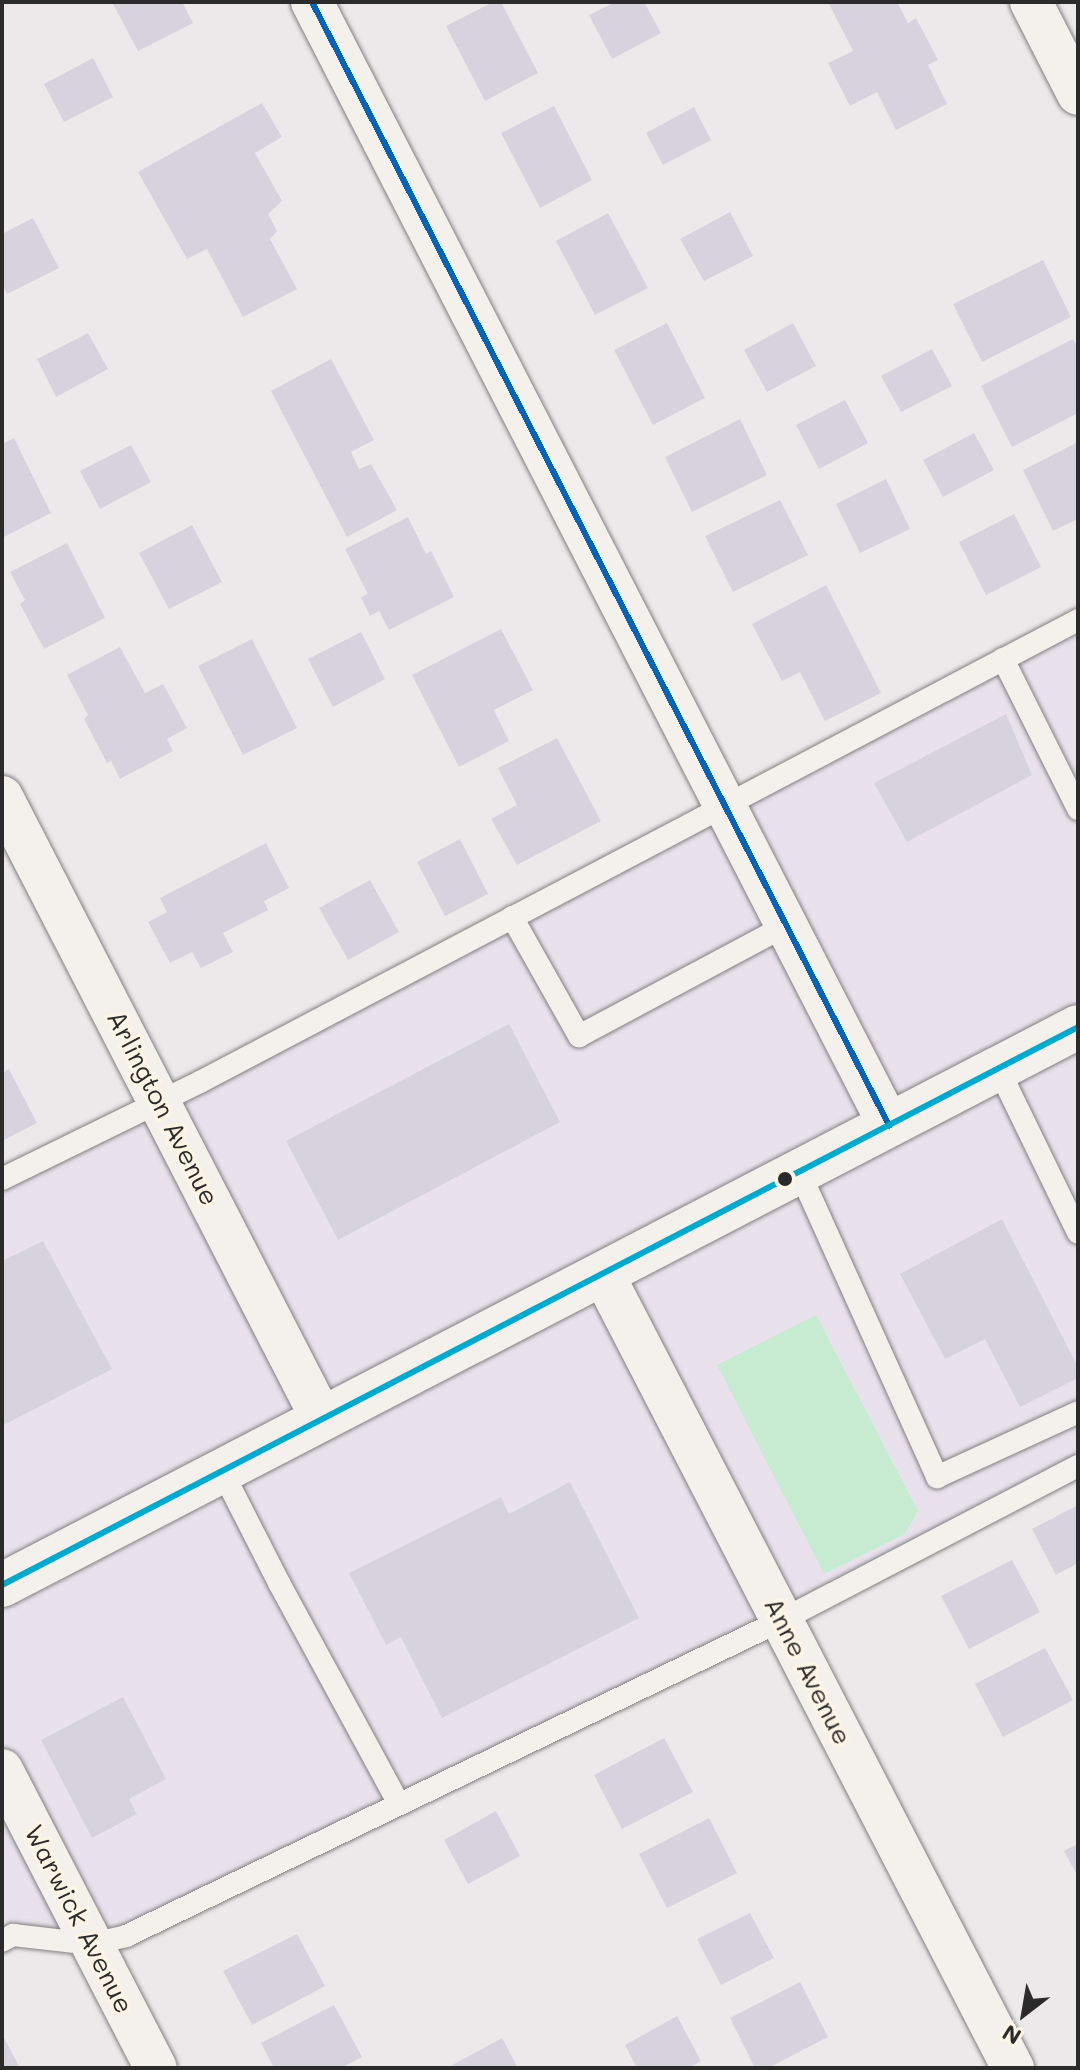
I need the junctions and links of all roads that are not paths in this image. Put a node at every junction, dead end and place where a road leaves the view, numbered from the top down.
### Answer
1 (312, 2) edge
2 (1031, 2) edge
3 (1078, 94) edge
4 (1078, 620) edge
5 (1003, 659) junction
6 (2, 797) edge
7 (726, 805) junction
8 (1078, 809) edge
9 (512, 917) junction
10 (787, 925) junction
11 (1078, 1027) edge
12 (998, 1068) junction
13 (159, 1099) junction
14 (889, 1125) junction
15 (799, 1171) junction
16 (2, 1179) edge
17 (1078, 1233) edge
18 (603, 1274) junction
19 (1078, 1412) edge
20 (322, 1419) junction
21 (1078, 1466) edge
22 (222, 1471) junction
23 (2, 1585) edge
24 (782, 1620) junction
25 (2, 1770) edge
26 (399, 1804) junction
27 (2, 1941) edge
28 (92, 1944) junction
29 (156, 2068) edge
30 (1013, 2068) edge

1 - 7 street
2 - 3 street
4 - 5 lane
5 - 7 lane
5 - 8 lane
6 - 13 street, Arlington Avenue
7 - 9 lane
7 - 10 street
9 - 10 lane
9 - 13 lane
10 - 14 street
11 - 12 main road
12 - 14 main road
12 - 17 lane
13 - 16 lane
13 - 20 street, Arlington Avenue
14 - 15 main road
15 - 18 main road
15 - 19 lane
18 - 20 main road
18 - 24 street, Anne Avenue
20 - 22 main road
21 - 24 lane
22 - 23 main road
22 - 26 lane
24 - 26 lane
24 - 30 street, Anne Avenue
25 - 28 street, Warwick Avenue
26 - 28 lane
27 - 28 lane
28 - 29 street, Warwick Avenue

